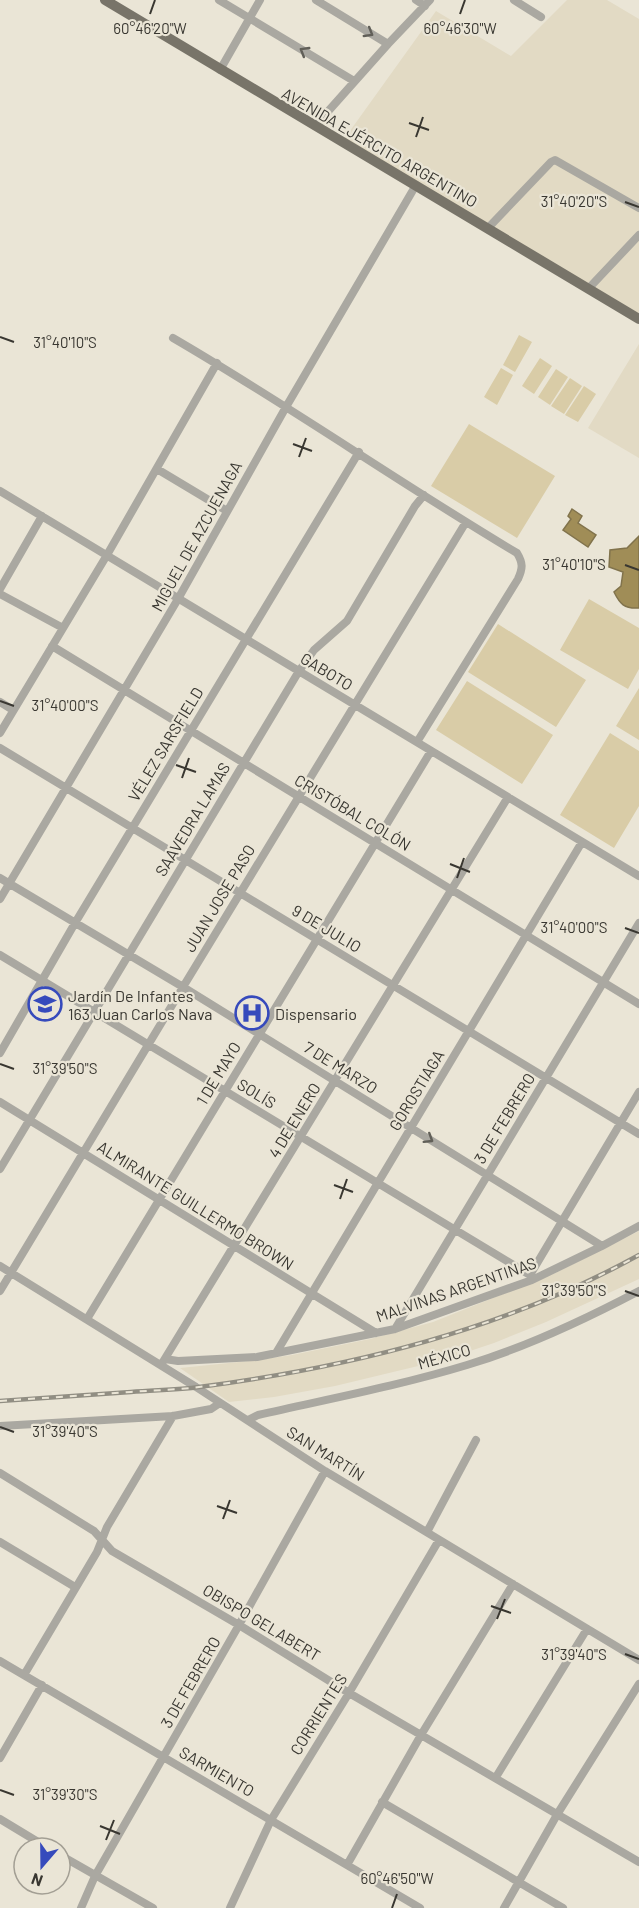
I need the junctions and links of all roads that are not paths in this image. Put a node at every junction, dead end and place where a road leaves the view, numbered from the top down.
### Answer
1 (105, 0) edge
2 (219, 0) edge
3 (260, 0) edge
4 (315, 0) edge
5 (416, 0) edge
6 (514, 0) edge
7 (428, 3) edge
8 (541, 17) dead end
9 (249, 18) junction
10 (388, 44) junction
11 (219, 70) junction
12 (354, 81) junction
13 (315, 126) junction
14 (416, 185) junction
15 (639, 208) edge
16 (488, 228) junction
17 (639, 235) edge
18 (589, 288) junction
19 (639, 319) edge
20 (173, 338) dead end
21 (217, 363) junction
22 (285, 407) junction
23 (358, 452) junction
24 (157, 469) junction
25 (0, 491) edge
26 (424, 495) junction
27 (227, 511) junction
28 (42, 516) junction
29 (466, 522) junction
30 (107, 555) junction
31 (0, 589) edge
32 (0, 594) edge
33 (178, 599) junction
34 (63, 628) junction
35 (245, 639) junction
36 (52, 646) junction
37 (298, 671) junction
38 (124, 690) junction
39 (0, 702) edge
40 (354, 704) junction
41 (13, 710) junction
42 (191, 730) junction
43 (0, 734) edge
44 (417, 742) junction
45 (0, 748) edge
46 (431, 750) junction
47 (243, 762) junction
48 (66, 788) junction
49 (298, 796) junction
50 (508, 797) junction
51 (132, 828) junction
52 (582, 842) junction
53 (375, 843) junction
54 (185, 860) junction
55 (639, 876) edge
56 (0, 878) edge
57 (9, 884) junction
58 (452, 889) junction
59 (240, 893) junction
60 (0, 899) edge
61 (75, 923) junction
62 (639, 923) edge
63 (526, 935) junction
64 (317, 940) junction
65 (0, 955) edge
66 (128, 955) junction
67 (42, 980) junction
68 (603, 982) junction
69 (393, 985) junction
70 (183, 987) junction
71 (639, 1004) edge
72 (94, 1012) junction
73 (468, 1031) junction
74 (259, 1034) junction
75 (148, 1044) junction
76 (0, 1053) edge
77 (546, 1078) junction
78 (335, 1081) junction
79 (225, 1091) junction
80 (639, 1092) edge
81 (0, 1102) edge
82 (29, 1120) junction
83 (621, 1123) junction
84 (411, 1128) junction
85 (639, 1134) edge
86 (301, 1137) junction
87 (83, 1153) junction
88 (0, 1169) edge
89 (487, 1175) junction
90 (377, 1183) junction
91 (159, 1200) junction
92 (563, 1222) junction
93 (639, 1226) edge
94 (453, 1229) junction
95 (234, 1246) junction
96 (602, 1246) junction
97 (0, 1266) edge
98 (10, 1273) junction
99 (531, 1278) junction
100 (0, 1291) edge
101 (639, 1291) edge
102 (311, 1293) junction
103 (87, 1319) junction
104 (394, 1329) junction
105 (376, 1333) junction
106 (276, 1353) junction
107 (163, 1362) junction
108 (220, 1403) junction
109 (173, 1416) junction
110 (248, 1420) junction
111 (0, 1426) edge
112 (476, 1440) dead end
113 (325, 1471) junction
114 (0, 1473) edge
115 (428, 1532) junction
116 (102, 1540) junction
117 (439, 1540) junction
118 (0, 1542) edge
119 (513, 1584) junction
120 (75, 1587) junction
121 (239, 1625) junction
122 (587, 1629) junction
123 (0, 1660) edge
124 (639, 1660) edge
125 (24, 1675) junction
126 (639, 1684) edge
127 (42, 1685) junction
128 (349, 1693) junction
129 (422, 1735) junction
130 (0, 1758) edge
131 (164, 1758) junction
132 (496, 1777) junction
133 (382, 1802) junction
134 (558, 1813) junction
135 (0, 1819) edge
136 (271, 1820) junction
137 (28, 1836) edge
138 (72, 1862) edge
139 (639, 1862) edge
140 (346, 1865) junction
141 (95, 1876) junction
142 (519, 1882) junction
143 (81, 1908) edge
144 (153, 1908) edge
145 (230, 1908) edge
146 (420, 1908) edge
147 (504, 1908) edge
148 (563, 1908) edge

1 - 11 main road, AVENIDA EJÉRCITO ARGENTINO
2 - 9 street
3 - 9 street
4 -> 10 street
5 - 7 street
6 - 8 street
7 - 10 street
9 - 11 street
12 -> 9 street
10 - 12 street
11 - 13 main road, AVENIDA EJÉRCITO ARGENTINO
12 - 13 street
13 - 14 main road, AVENIDA EJÉRCITO ARGENTINO
14 - 16 main road, AVENIDA EJÉRCITO ARGENTINO
14 - 22 street, MIGUEL DE AZCUENAGA
15 - 16 street
16 - 18 main road, AVENIDA EJÉRCITO ARGENTINO
17 - 18 street
18 - 19 main road, AVENIDA EJÉRCITO ARGENTINO
20 - 21 street
21 - 22 street
21 - 24 street
22 - 23 street
22 - 27 street, MIGUEL DE AZCUENAGA
23 - 26 street
23 - 35 street, VÉLEZ SARSFIELD
24 - 27 street
24 - 30 street
25 - 28 street, GABOTO
26 - 29 street
26 - 37 street, SAAVEDRA LAMAS
27 - 33 street, MIGUEL DE AZCUENAGA
28 - 30 street, GABOTO
28 - 31 street
29 - 40 street, JUAN JOSE PASO
29 - 44 street
30 - 33 street, GABOTO
30 - 34 street
32 - 34 street
33 - 35 street, GABOTO
33 - 38 street, MIGUEL DE AZCUENAGA
34 - 36 street
35 - 37 street, GABOTO
35 - 42 street, VÉLEZ SARSFIELD
36 - 38 street, CRISTÓBAL COLÓN
36 - 41 street
37 - 40 street, GABOTO
37 - 47 street, SAAVEDRA LAMAS
38 - 42 street, CRISTÓBAL COLÓN
38 - 48 street, MIGUEL DE AZCUENAGA
39 - 41 street
40 - 44 street, GABOTO
40 - 49 street, JUAN JOSE PASO
41 - 43 street
42 - 47 street, CRISTÓBAL COLÓN
42 - 51 street, VÉLEZ SARSFIELD
44 - 46 street, GABOTO
45 - 48 street, 9 DE JULIO
46 - 50 street, GABOTO
46 - 53 street, 1 DE MAYO
47 - 49 street, CRISTÓBAL COLÓN
47 - 54 street, SAAVEDRA LAMAS
48 - 51 street, 9 DE JULIO
48 - 57 street, MIGUEL DE AZCUENAGA
49 - 53 street, CRISTÓBAL COLÓN
49 - 59 street, JUAN JOSE PASO
50 - 52 street, GABOTO
50 - 58 street, 4 DE ENERO
51 - 54 street, 9 DE JULIO
51 - 61 street, VÉLEZ SARSFIELD
52 - 55 street, GABOTO
52 - 63 street, GOROSTIAGA
53 - 58 street, CRISTÓBAL COLÓN
53 - 64 street, 1 DE MAYO
54 - 59 street, 9 DE JULIO
54 - 66 street, SAAVEDRA LAMAS
56 - 57 street, 7 DE MARZO
57 - 60 street, MIGUEL DE AZCUENAGA
57 - 61 street, 7 DE MARZO
58 - 63 street, CRISTÓBAL COLÓN
58 - 69 street, 4 DE ENERO
59 - 64 street, 9 DE JULIO
59 - 70 street, JUAN JOSE PASO
61 - 66 street, 7 DE MARZO
61 - 67 street, VÉLEZ SARSFIELD
62 - 68 street, 3 DE FEBRERO
63 - 68 street, CRISTÓBAL COLÓN
63 - 73 street, GOROSTIAGA
64 - 69 street, 9 DE JULIO
64 - 74 street, 1 DE MAYO
65 - 67 street, SOLÍS
66 - 70 street, 7 DE MARZO
66 - 72 street, SAAVEDRA LAMAS
67 - 72 street, SOLÍS
67 - 76 street, VÉLEZ SARSFIELD
68 - 71 street, CRISTÓBAL COLÓN
68 - 77 street, 3 DE FEBRERO
69 - 73 street, 9 DE JULIO
69 - 78 street, 4 DE ENERO
70 - 74 street, 7 DE MARZO
70 - 75 street, JUAN JOSE PASO
72 - 75 street, SOLÍS
72 - 82 street, SAAVEDRA LAMAS
73 - 77 street, 9 DE JULIO
73 - 84 street, GOROSTIAGA
74 - 78 street, 7 DE MARZO
74 - 79 street, 1 DE MAYO
75 - 79 street, SOLÍS
75 - 87 street, JUAN JOSE PASO
77 - 83 street, 9 DE JULIO
77 - 89 street, 3 DE FEBRERO
78 - 84 street, 7 DE MARZO
78 - 86 street, 4 DE ENERO
79 - 86 street, SOLÍS
79 - 91 street, 1 DE MAYO
80 - 83 street
81 - 82 street, ALMIRANTE GUILLERMO BROWN
82 - 87 street, ALMIRANTE GUILLERMO BROWN
82 - 88 street, SAAVEDRA LAMAS
83 - 85 street, 9 DE JULIO
83 - 92 street
84 -> 89 street, 7 DE MARZO
84 - 90 street, GOROSTIAGA
86 - 90 street, SOLÍS
86 - 95 street, 4 DE ENERO
87 - 91 street, ALMIRANTE GUILLERMO BROWN
87 - 98 street, JUAN JOSE PASO
89 - 92 street, 7 DE MARZO
89 - 94 street, 3 DE FEBRERO
90 - 94 street, SOLÍS
90 - 102 street, GOROSTIAGA
91 - 95 street, ALMIRANTE GUILLERMO BROWN
91 - 103 street, 1 DE MAYO
92 - 96 street, 7 DE MARZO
92 - 99 street
93 - 96 street, MALVINAS ARGENTINAS
94 - 99 street, SOLÍS
94 - 104 street, 3 DE FEBRERO
95 - 102 street, ALMIRANTE GUILLERMO BROWN
95 - 107 street, 4 DE ENERO
96 - 99 street, MALVINAS ARGENTINAS
97 - 98 street, SAN MARTÍN
98 - 100 street, JUAN JOSE PASO
98 - 103 street, SAN MARTÍN
99 - 104 street, MALVINAS ARGENTINAS
101 - 110 street, MÉXICO
102 - 105 street, ALMIRANTE GUILLERMO BROWN
102 - 106 street, GOROSTIAGA
103 - 107 street, SAN MARTÍN
104 - 105 street, MALVINAS ARGENTINAS
105 - 106 street, MALVINAS ARGENTINAS
106 - 107 street, MALVINAS ARGENTINAS
107 - 108 street, SAN MARTÍN
108 - 109 street
108 - 110 street, SAN MARTÍN
109 - 111 street
109 - 116 street
110 - 113 street, SAN MARTÍN
112 - 115 street
113 - 115 street, SAN MARTÍN
113 - 121 street, 3 DE FEBRERO
114 - 116 street, OBISPO GELABERT
115 - 117 street, SAN MARTÍN
116 - 120 street
116 - 121 street, OBISPO GELABERT
117 - 119 street, SAN MARTÍN
117 - 128 street, CORRIENTES
118 - 120 street
119 - 122 street, SAN MARTÍN
119 - 129 street
120 - 125 street
121 - 128 street, OBISPO GELABERT
121 - 131 street, 3 DE FEBRERO
122 - 124 street, SAN MARTÍN
122 - 132 street
123 - 125 street, SARMIENTO
125 - 127 street, SARMIENTO
126 - 134 street
127 - 130 street
127 - 131 street, SARMIENTO
128 - 129 street, OBISPO GELABERT
128 - 136 street, CORRIENTES
129 - 132 street, OBISPO GELABERT
129 - 133 street
131 - 136 street, SARMIENTO
131 - 141 street, 3 DE FEBRERO
132 - 134 street, OBISPO GELABERT
133 - 140 street
133 - 142 street
134 - 139 street, OBISPO GELABERT
134 - 142 street
135 - 137 street
136 - 140 street, SARMIENTO
136 - 145 street, CORRIENTES
138 - 141 street
140 - 146 street, SARMIENTO
141 - 143 street, 3 DE FEBRERO
141 - 144 street
142 - 147 street
142 - 148 street

